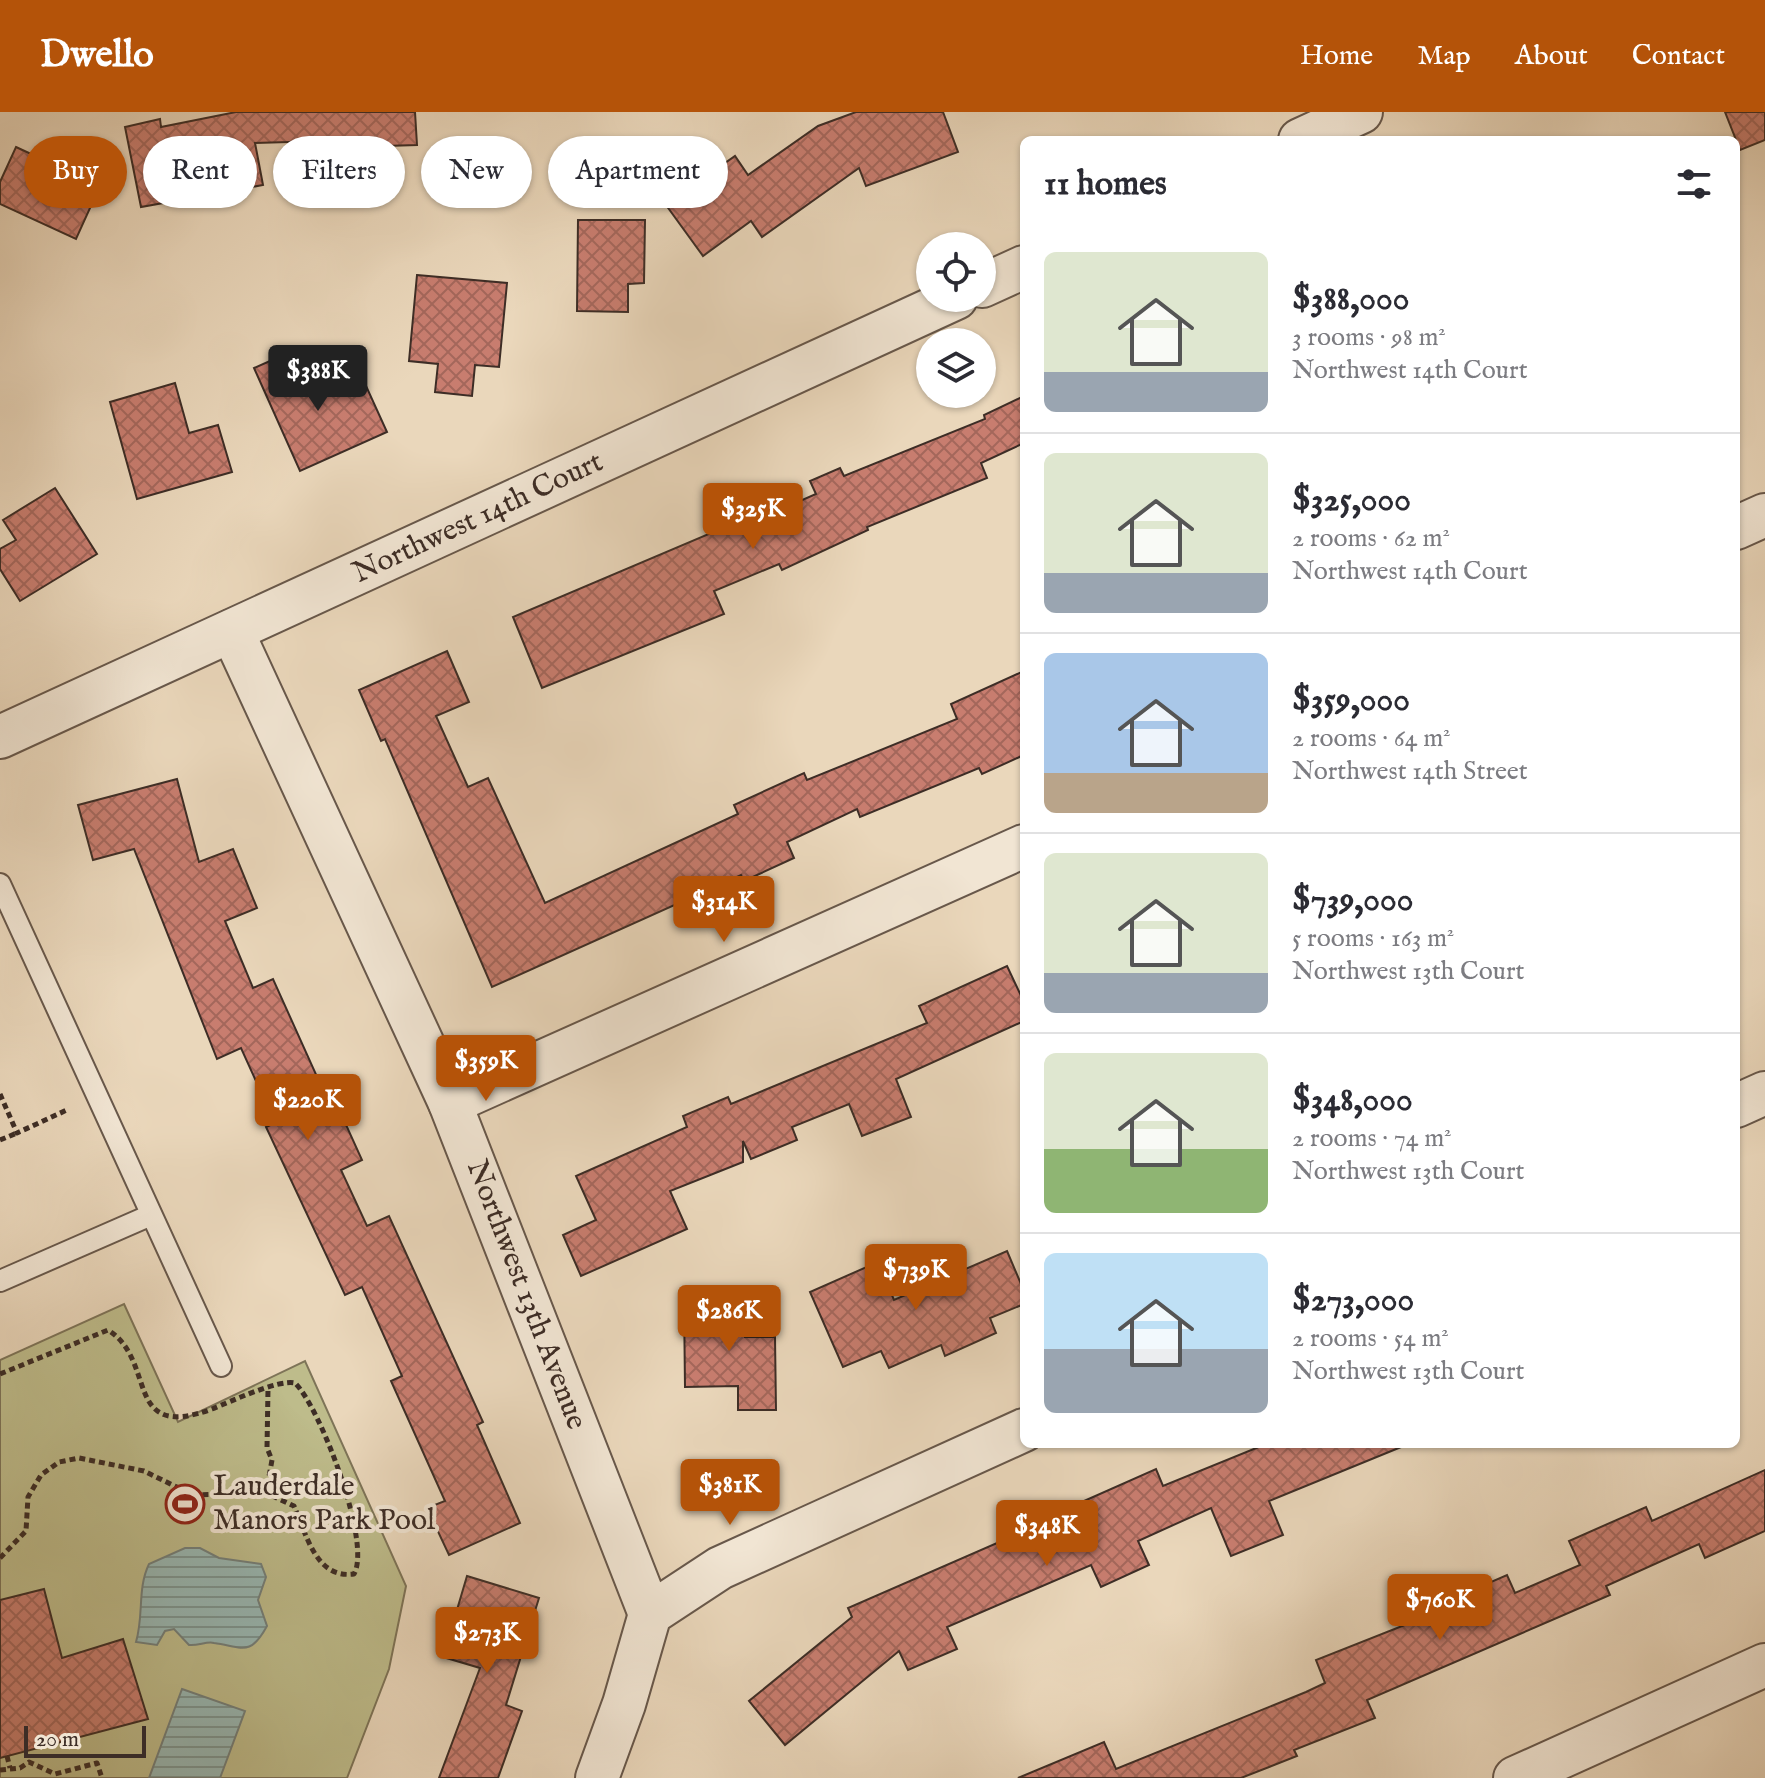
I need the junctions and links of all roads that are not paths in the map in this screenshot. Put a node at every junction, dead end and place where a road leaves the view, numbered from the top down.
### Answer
1 (1361, 112) edge
2 (1309, 136) edge
3 (1020, 269) edge
4 (996, 280) edge
5 (926, 312) edge
6 (1765, 515) edge
7 (1740, 526) edge
8 (232, 631) junction
9 (0, 737) edge
10 (1020, 848) edge
11 (0, 884) edge
12 (1765, 1093) edge
13 (450, 1103) junction
14 (1740, 1104) edge
15 (151, 1215) junction
16 (0, 1281) edge
17 (221, 1366) dead end
18 (1020, 1432) edge
19 (650, 1614) junction
20 (1765, 1665) edge
21 (597, 1778) edge
22 (1515, 1778) edge

1 - 2 street
3 - 4 street
5 - 8 street, Northwest 14th Court
6 - 7 street
8 - 9 street, Northwest 14th Court
8 - 13 street, Northwest 13th Avenue
10 - 13 street
11 - 15 lane
12 - 14 street
13 - 19 street, Northwest 13th Avenue
15 - 16 lane
15 - 17 lane
18 - 19 street
19 - 21 street
20 - 22 street

